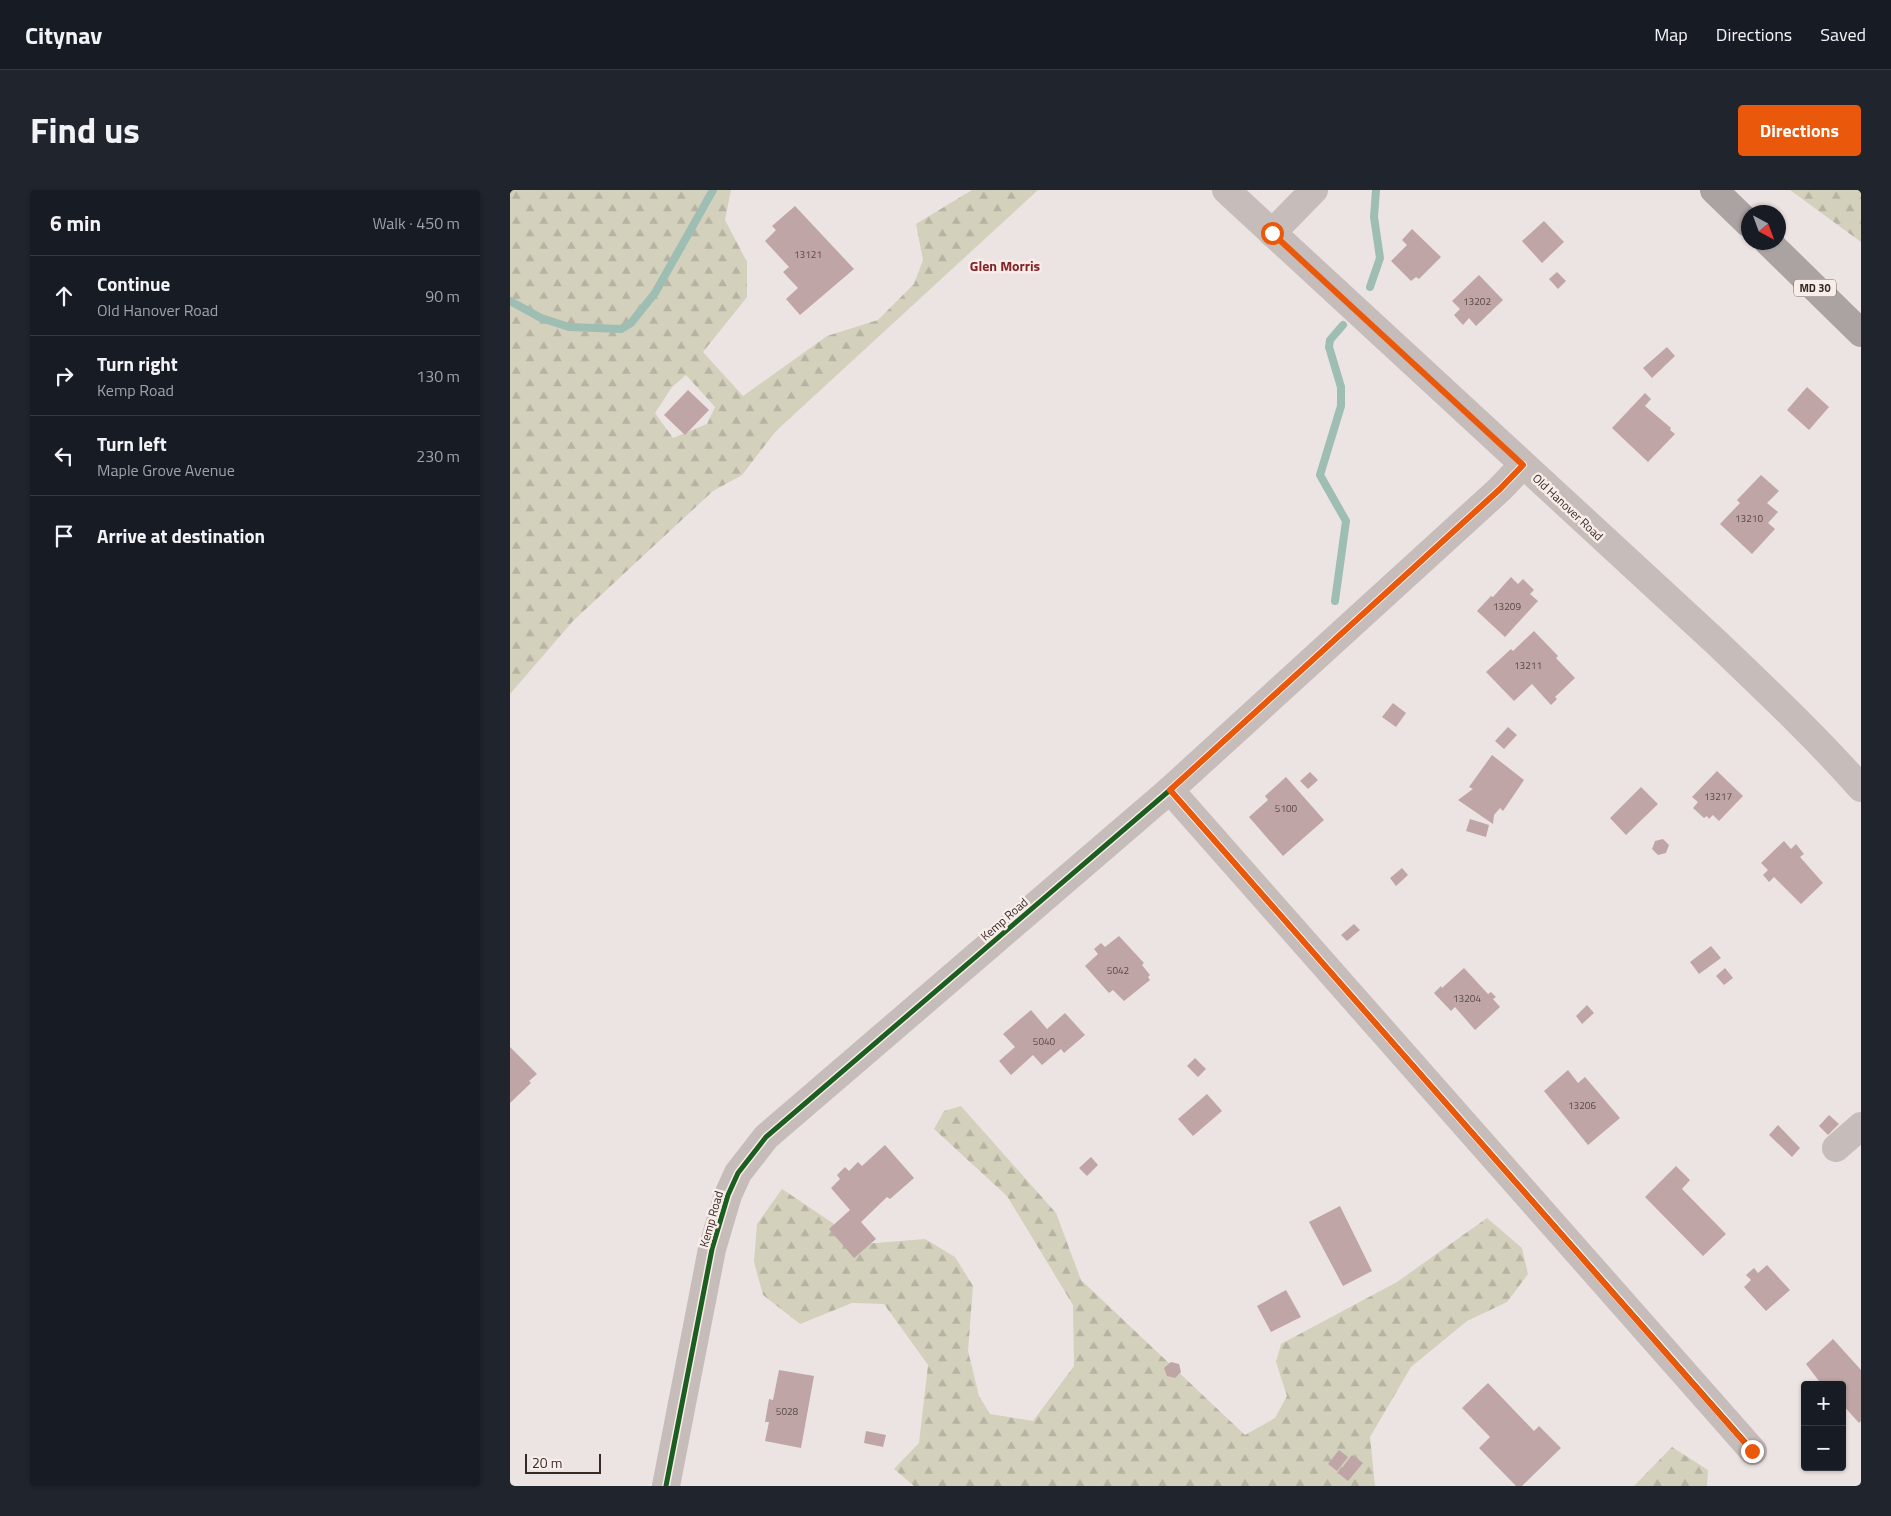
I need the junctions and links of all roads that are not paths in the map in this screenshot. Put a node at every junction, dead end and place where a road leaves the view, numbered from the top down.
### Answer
1 (1226, 190) edge
2 (1314, 190) edge
3 (1714, 190) edge
4 (1741, 216) edge
5 (1272, 233) junction
6 (1776, 250) edge
7 (1861, 333) edge
8 (1523, 465) junction
9 (1861, 788) edge
10 (1170, 790) junction
11 (1861, 1126) edge
12 (1836, 1148) dead end
13 (1752, 1451) dead end
14 (666, 1486) edge

1 - 5 street, Old Hanover Road
2 - 5 street
3 - 4 highway
5 - 8 street, Old Hanover Road
6 - 7 highway, MD 30
8 - 9 street, Old Hanover Road
8 - 10 street, Kemp Road
10 - 13 street
10 - 14 street, Kemp Road
11 - 12 street

